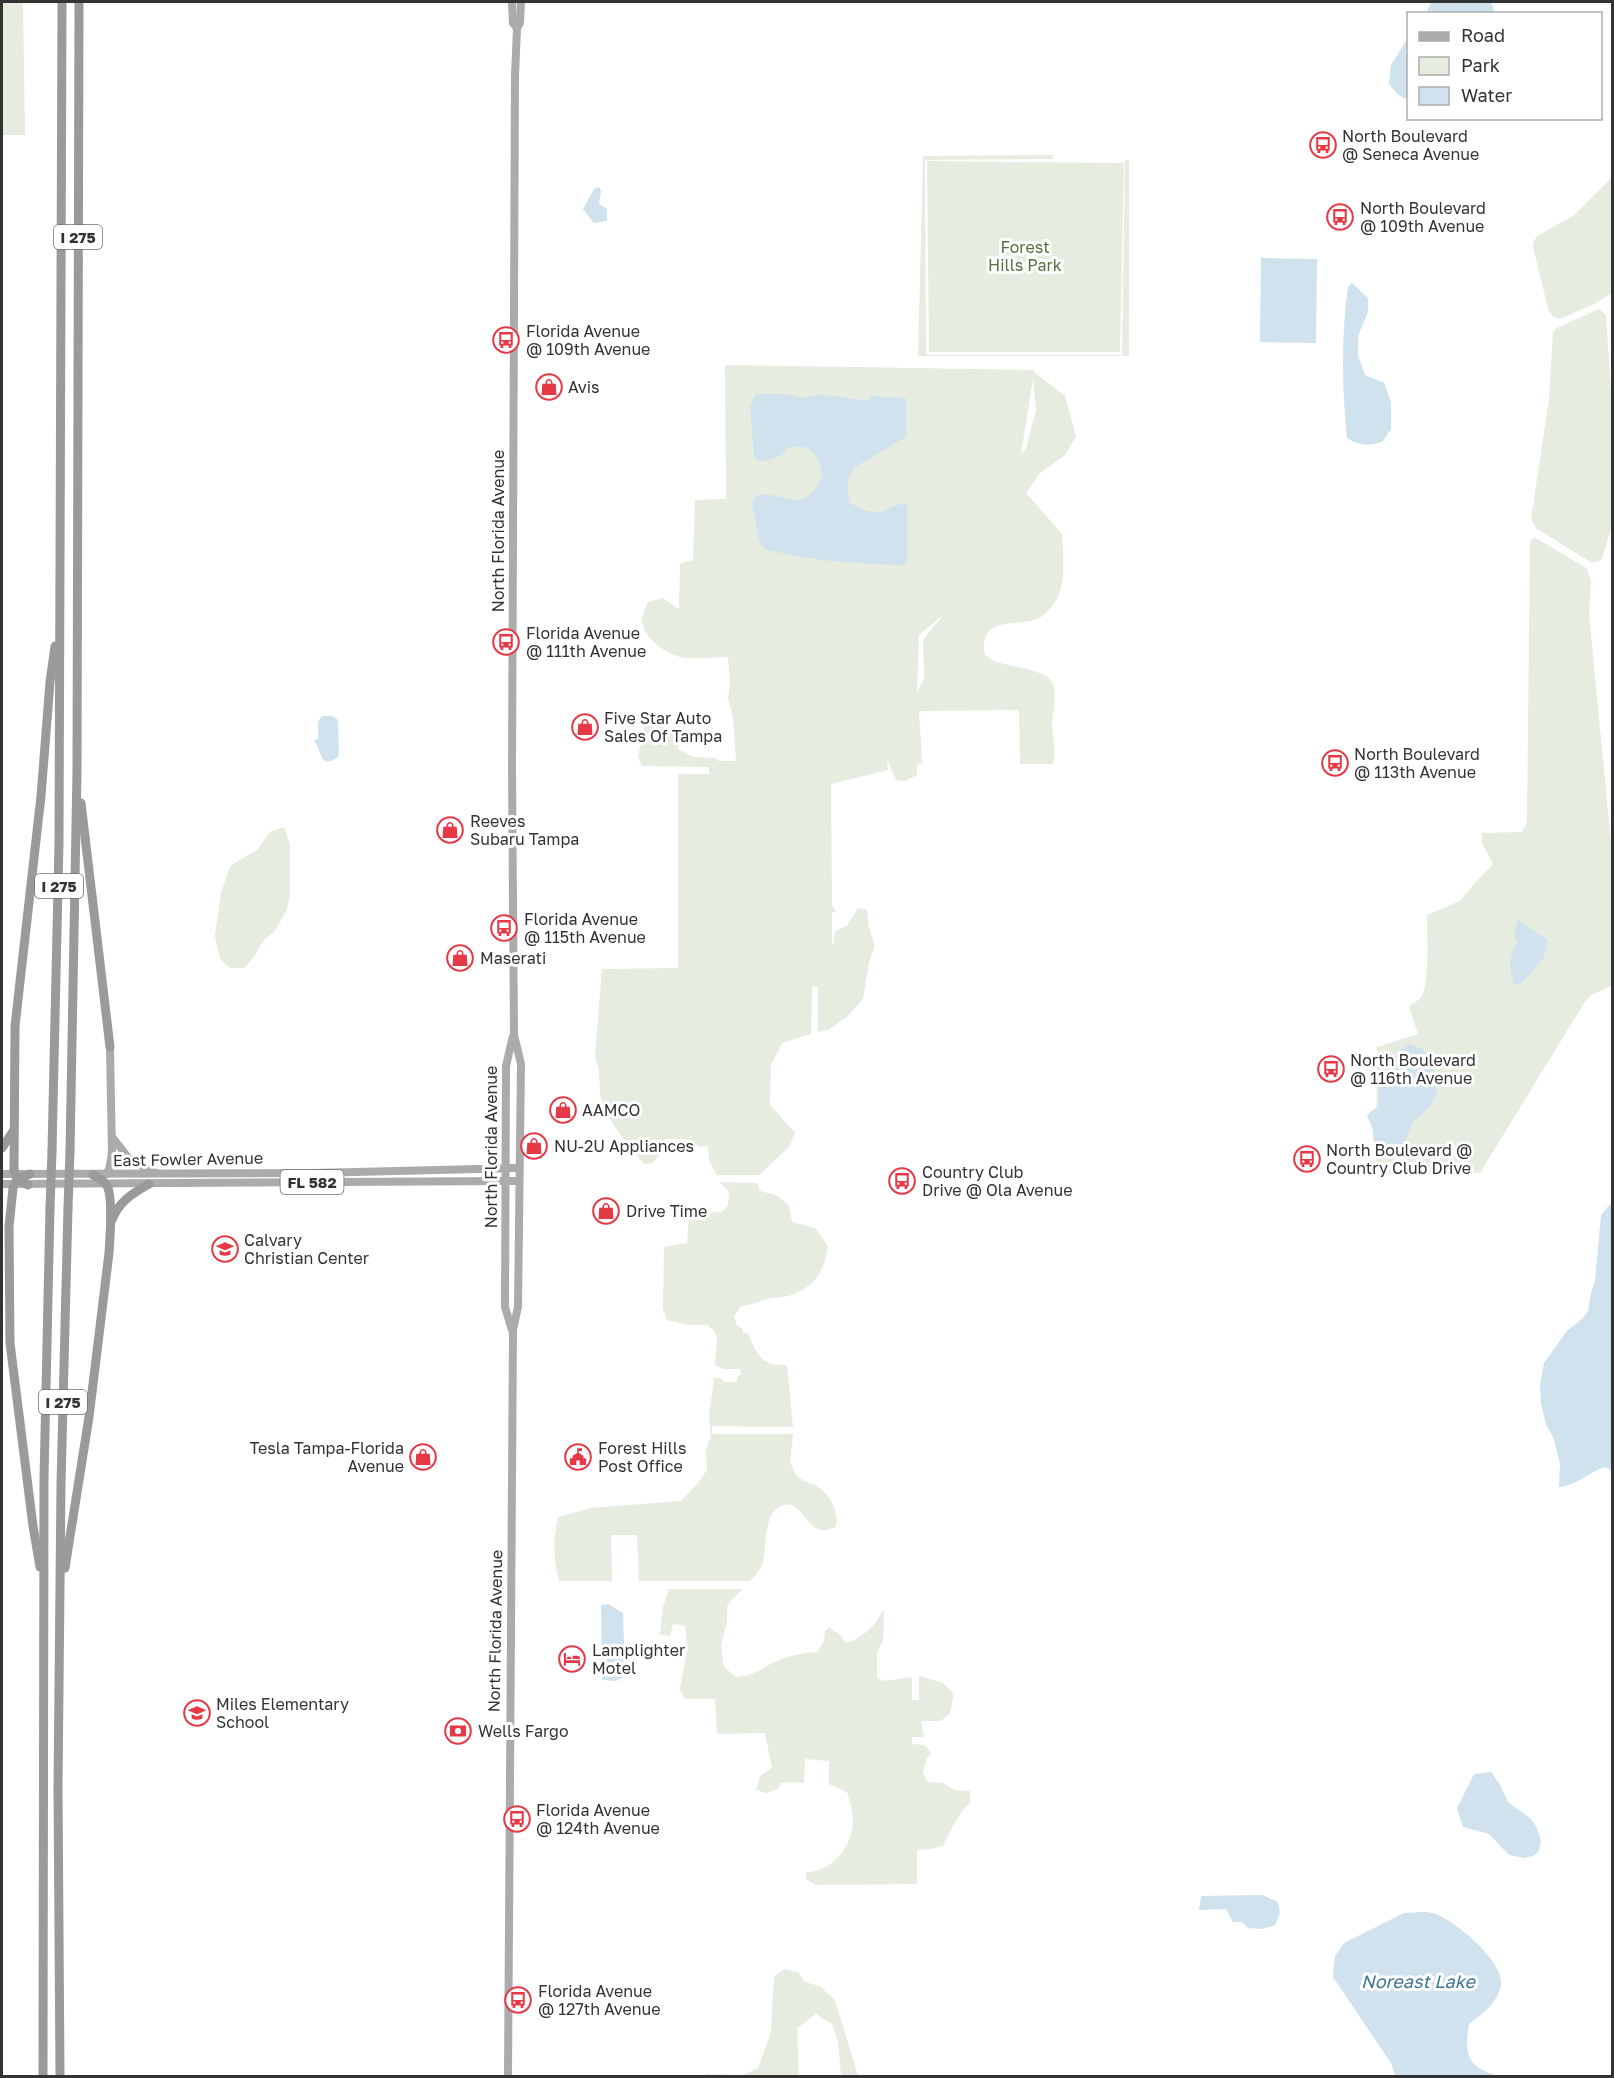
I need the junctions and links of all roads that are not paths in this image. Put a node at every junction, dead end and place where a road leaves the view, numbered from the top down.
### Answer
1 (62, 2) edge
2 (79, 2) edge
3 (512, 2) edge
4 (521, 2) edge
5 (517, 28) junction
6 (60, 620) junction
7 (77, 771) junction
8 (513, 1035) junction
9 (110, 1047) joint
10 (14, 1130) junction
11 (112, 1137) junction
12 (2, 1148) edge
13 (506, 1167) junction
14 (519, 1168) junction
15 (2, 1174) edge
16 (30, 1174) joint
17 (157, 1174) junction
18 (15, 1179) junction
19 (98, 1179) junction
20 (506, 1180) junction
21 (519, 1181) junction
22 (2, 1184) edge
23 (149, 1184) junction
24 (28, 1185) joint
25 (2, 1211) edge
26 (110, 1225) junction
27 (9, 1227) junction
28 (513, 1330) junction
29 (44, 1590) junction
30 (61, 1597) junction
31 (42, 2076) edge
32 (60, 2076) edge
33 (508, 2076) edge

1 - 6 highway, I 275
2 - 7 highway, I 275
3 - 5 main road, North Florida Avenue
4 - 5 main road, North Florida Avenue
5 - 8 main road, North Florida Avenue
6 - 10 highway
6 - 29 highway, I 275, bridge
7 - 9 highway
7 - 30 highway, I 275, bridge
8 - 13 main road, North Florida Avenue
8 - 14 main road, North Florida Avenue
9 - 11 main road
10 - 12 highway
10 - 18 highway
11 - 17 main road
11 - 19 main road
13 - 14 main road, East Fowler Avenue / FL 582
13 - 17 main road, East Fowler Avenue / FL 582
13 - 20 main road, North Florida Avenue
14 - 21 main road, North Florida Avenue
15 - 18 main road
16 - 18 highway
16 - 19 main road, East Fowler Avenue / FL 582
17 - 19 main road, East Fowler Avenue / FL 582
18 - 22 main road
18 - 24 highway
18 - 27 highway
19 - 23 main road, East Fowler Avenue / FL 582
19 - 24 main road, East Fowler Avenue / FL 582
19 - 26 highway
20 - 21 main road, East Fowler Avenue / FL 582
20 - 23 main road, East Fowler Avenue / FL 582
20 - 28 main road, North Florida Avenue
21 - 28 main road, North Florida Avenue
23 - 26 highway
25 - 27 highway
26 - 30 highway
27 - 29 highway
28 - 33 main road, North Florida Avenue
29 - 31 highway, I 275
30 - 32 highway, I 275

